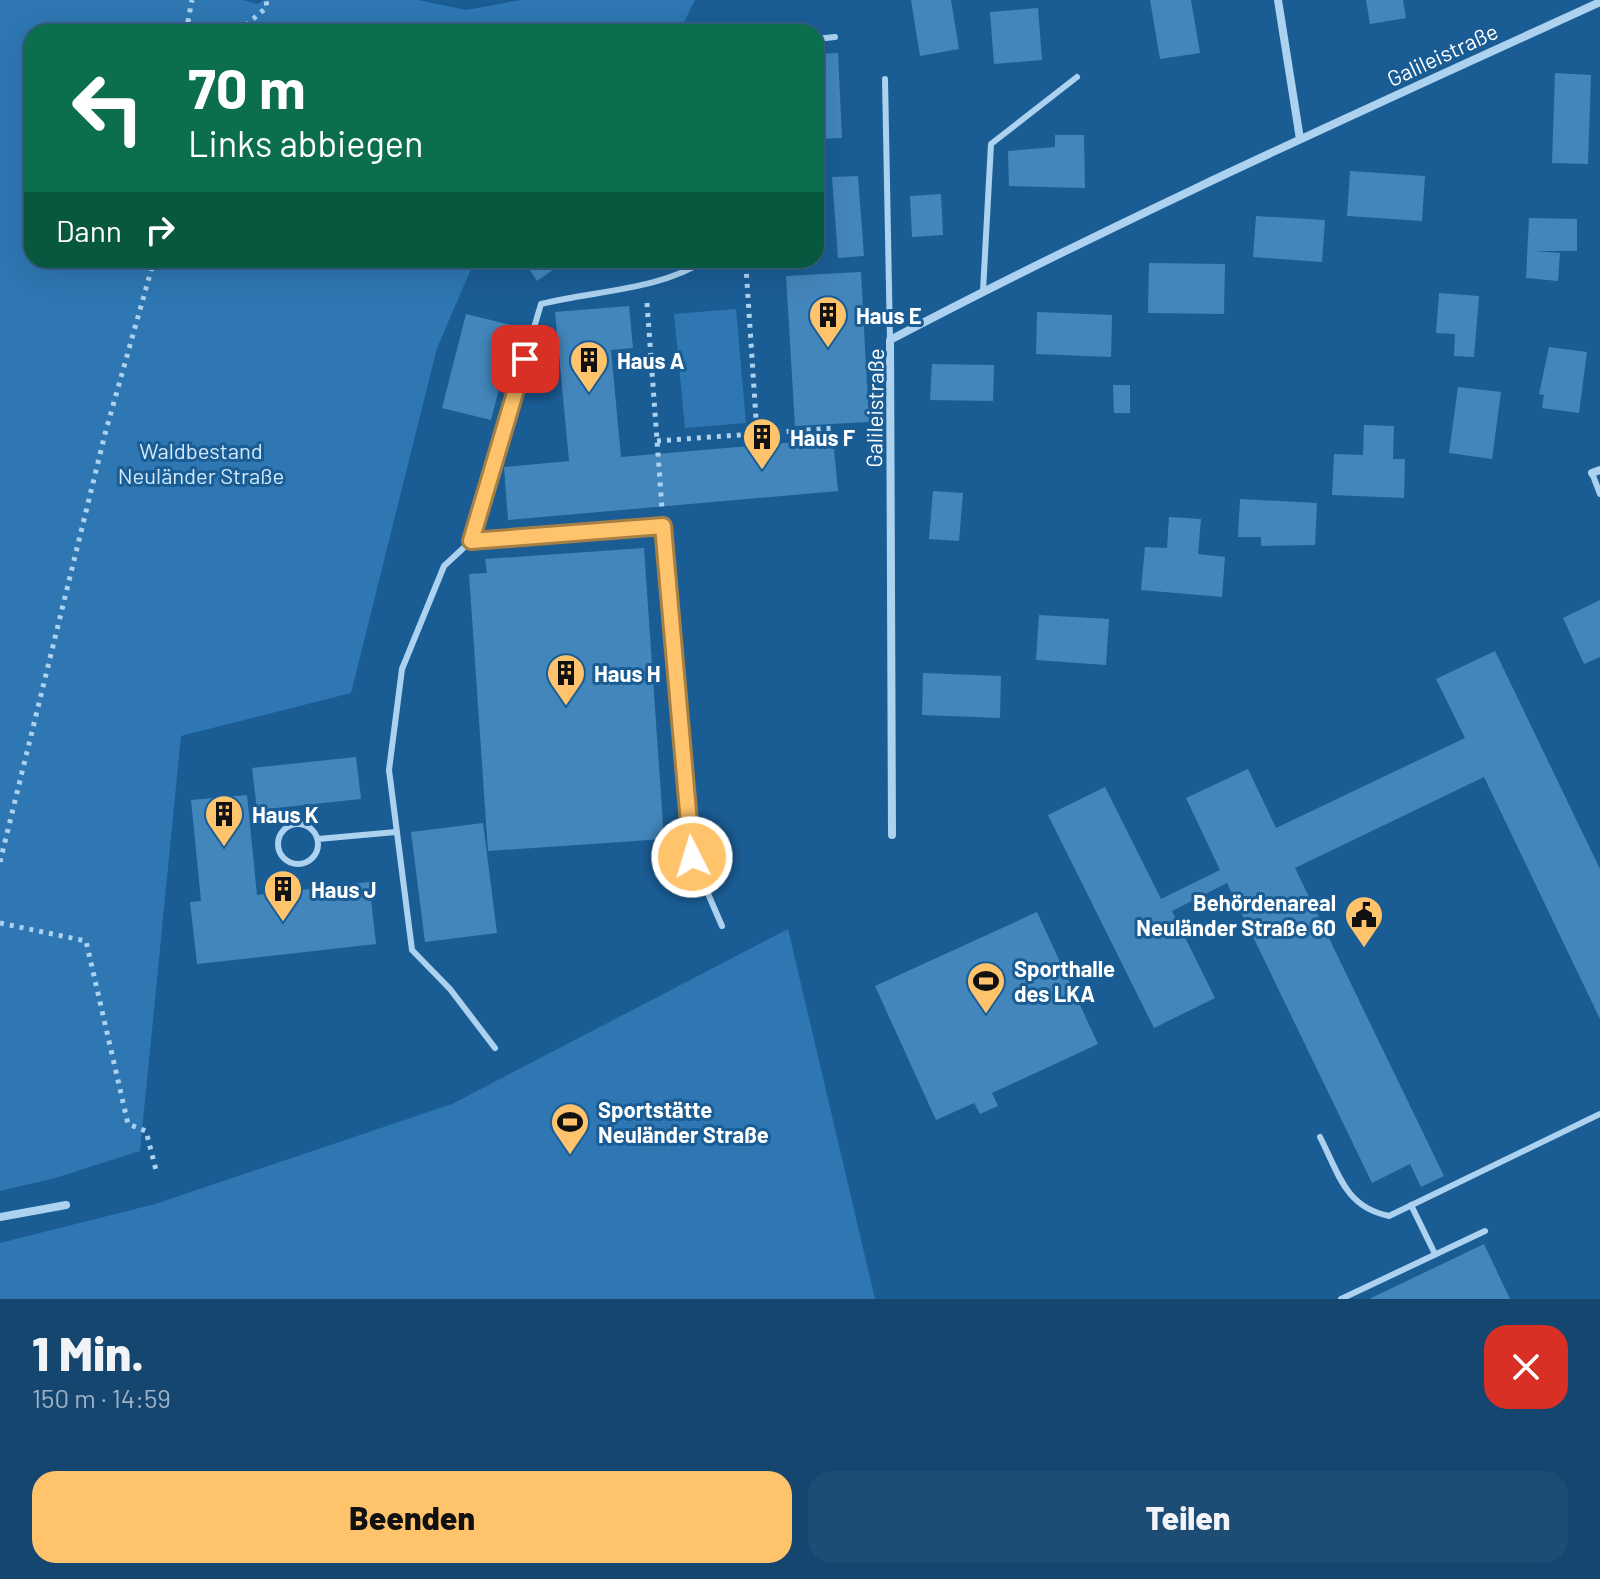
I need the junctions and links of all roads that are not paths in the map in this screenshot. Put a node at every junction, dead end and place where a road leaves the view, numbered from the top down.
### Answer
1 (1278, 0) edge
2 (1600, 2) edge
3 (835, 37) dead end
4 (824, 38) edge
5 (1077, 77) dead end
6 (885, 79) dead end
7 (1300, 139) junction
8 (694, 268) edge
9 (983, 291) junction
10 (890, 340) junction
11 (1596, 472) edge
12 (1600, 494) edge
13 (471, 541) junction
14 (396, 832) junction
15 (892, 835) dead end
16 (318, 839) junction
17 (722, 926) dead end
18 (495, 1048) dead end
19 (1600, 1114) edge
20 (1320, 1137) dead end
21 (66, 1205) dead end
22 (1411, 1205) junction
23 (0, 1217) edge
24 (1485, 1231) dead end
25 (1435, 1254) junction
26 (1341, 1299) edge

1 - 7 street
2 - 7 street, Galileistraße
3 - 4 lane
5 - 9 lane
6 - 10 lane
7 - 9 street, Galileistraße
8 - 13 lane
9 - 10 street, Galileistraße
10 - 15 street, Galileistraße
11 - 12 lane
13 - 14 lane
13 - 17 lane
14 - 16 lane
14 - 18 lane
16 - 16 lane
19 - 22 lane
20 - 22 lane
21 - 23 street
22 - 25 lane
24 - 25 lane
25 - 26 lane

